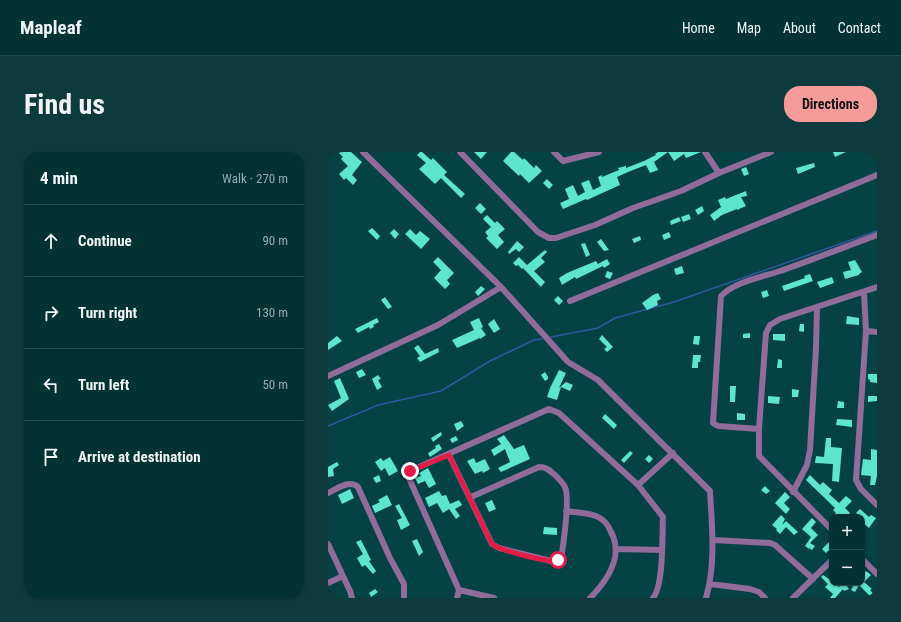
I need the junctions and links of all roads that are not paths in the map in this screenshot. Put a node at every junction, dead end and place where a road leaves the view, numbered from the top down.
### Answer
1 (363, 152) edge
2 (460, 152) edge
3 (554, 152) edge
4 (599, 152) edge
5 (705, 152) edge
6 (771, 152) edge
7 (719, 173) junction
8 (877, 175) edge
9 (877, 235) edge
10 (501, 287) junction
11 (877, 287) edge
12 (864, 292) junction
13 (570, 301) dead end
14 (817, 308) junction
15 (866, 331) junction
16 (877, 332) edge
17 (328, 376) edge
18 (759, 430) junction
19 (673, 453) junction
20 (449, 455) junction
21 (638, 485) junction
22 (794, 492) junction
23 (328, 493) edge
24 (471, 497) junction
25 (877, 505) edge
26 (566, 511) junction
27 (829, 527) edge
28 (713, 540) junction
29 (328, 544) edge
30 (617, 549) junction
31 (662, 550) junction
32 (865, 562) edge
33 (829, 563) edge
34 (877, 574) edge
35 (343, 576) junction
36 (814, 579) junction
37 (328, 583) edge
38 (710, 584) junction
39 (459, 590) junction
40 (352, 598) edge
41 (404, 598) edge
42 (457, 598) edge
43 (494, 598) edge
44 (590, 598) edge
45 (652, 598) edge
46 (706, 598) edge
47 (765, 598) edge
48 (793, 598) edge

1 - 10 street
2 - 7 street
3 - 4 street
5 - 7 street
6 - 7 street
8 - 13 street
9 - 18 street
10 - 17 street
10 - 19 street
11 - 12 street
12 - 14 street
12 - 15 street
14 - 18 street
14 - 22 street
15 - 16 street
15 - 25 street
18 - 22 street
19 - 21 street
19 - 28 street
20 - 21 street
20 - 24 street
20 - 39 street
21 - 31 street
22 - 27 street
23 - 41 street
24 - 26 street
24 - 26 street
26 - 30 street
28 - 36 street
28 - 38 street
29 - 35 street
30 - 31 street
30 - 44 street
31 - 45 street
32 - 34 street
33 - 36 street
35 - 37 street
35 - 40 street
36 - 48 street
38 - 46 street
38 - 47 street
39 - 42 street
39 - 43 street

